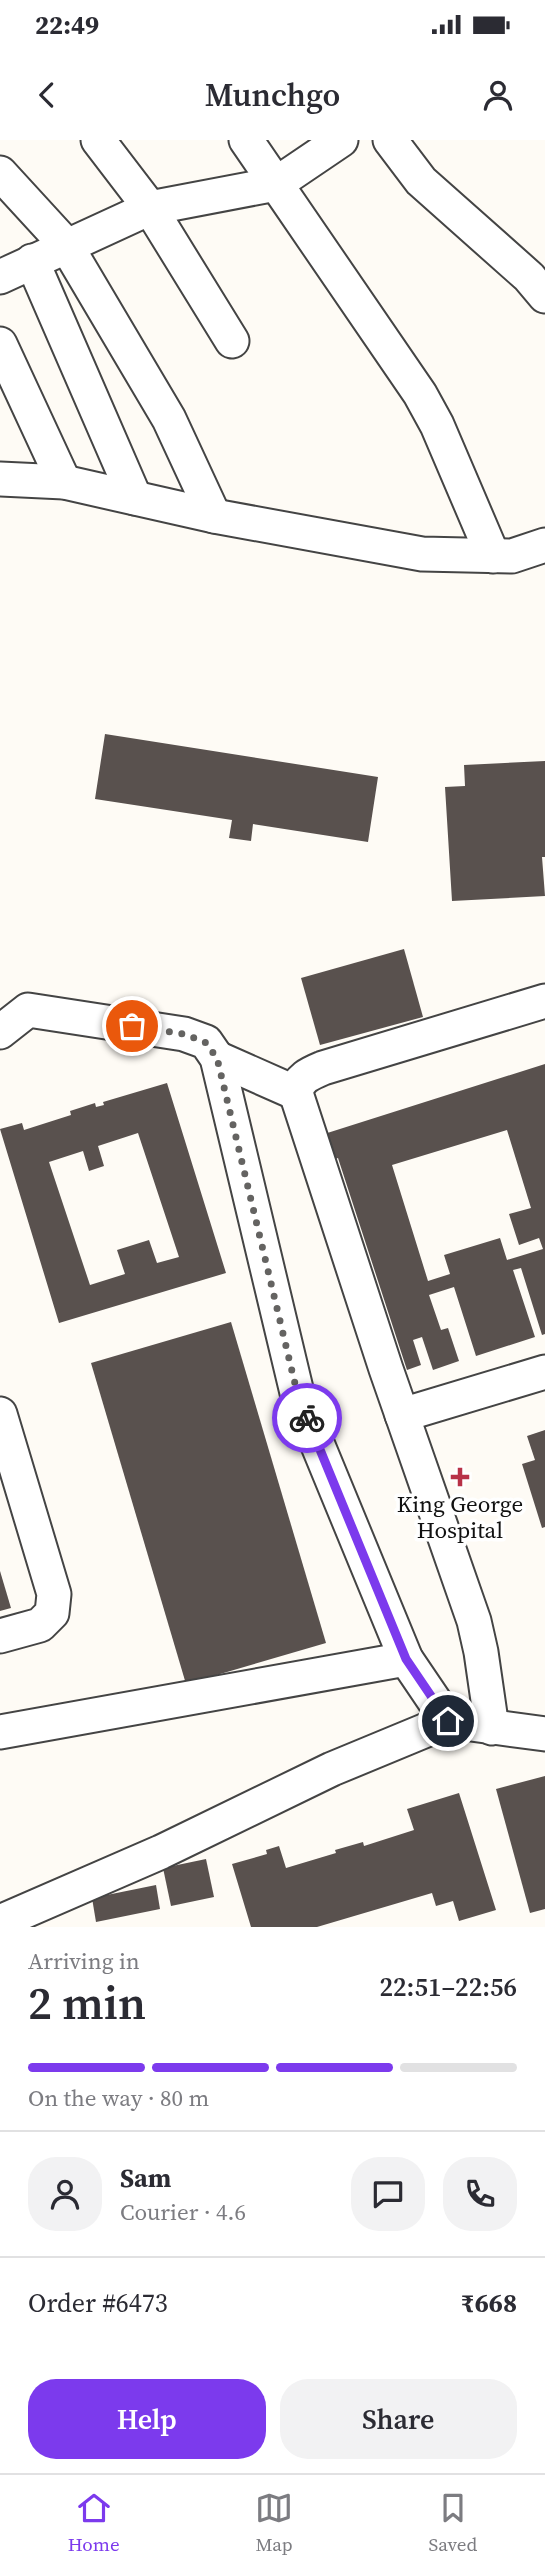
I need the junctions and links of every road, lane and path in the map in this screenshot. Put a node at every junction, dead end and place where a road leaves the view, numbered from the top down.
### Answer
1 (98, 140) edge
2 (246, 140) edge
3 (341, 140) edge
4 (390, 140) edge
5 (0, 173) edge
6 (276, 184) junction
7 (150, 208) junction
8 (66, 245) junction
9 (32, 261) junction
10 (0, 277) edge
11 (545, 296) edge
12 (232, 341) dead end
13 (0, 344) edge
14 (0, 479) edge
15 (64, 482) junction
16 (135, 498) junction
17 (214, 516) junction
18 (545, 545) edge
19 (493, 556) junction
20 (545, 1001) edge
21 (14, 1005) edge
22 (0, 1032) edge
23 (217, 1058) junction
24 (296, 1093) junction
25 (545, 1372) edge
26 (0, 1414) edge
27 (402, 1415) junction
28 (0, 1636) edge
29 (406, 1659) junction
30 (448, 1721) junction
31 (492, 1728) junction
32 (0, 1732) edge
33 (545, 1734) edge
34 (0, 1922) edge

1 - 7 street
2 - 6 street
3 - 6 street
4 - 11 street
5 - 8 street
6 - 7 street
6 - 19 street
7 - 8 street
7 - 12 street
8 - 9 street
8 - 17 street
9 - 10 street
9 - 16 street
13 - 15 street
14 - 15 street
15 - 16 street
16 - 17 street
17 - 19 street
18 - 19 street
20 - 24 street
21 - 22 street
21 - 23 street
23 - 24 street
23 - 29 street
24 - 27 street
25 - 27 street
26 - 28 street
27 - 31 street
29 - 30 street
29 - 32 street
30 - 31 street
30 - 34 street
31 - 33 street

